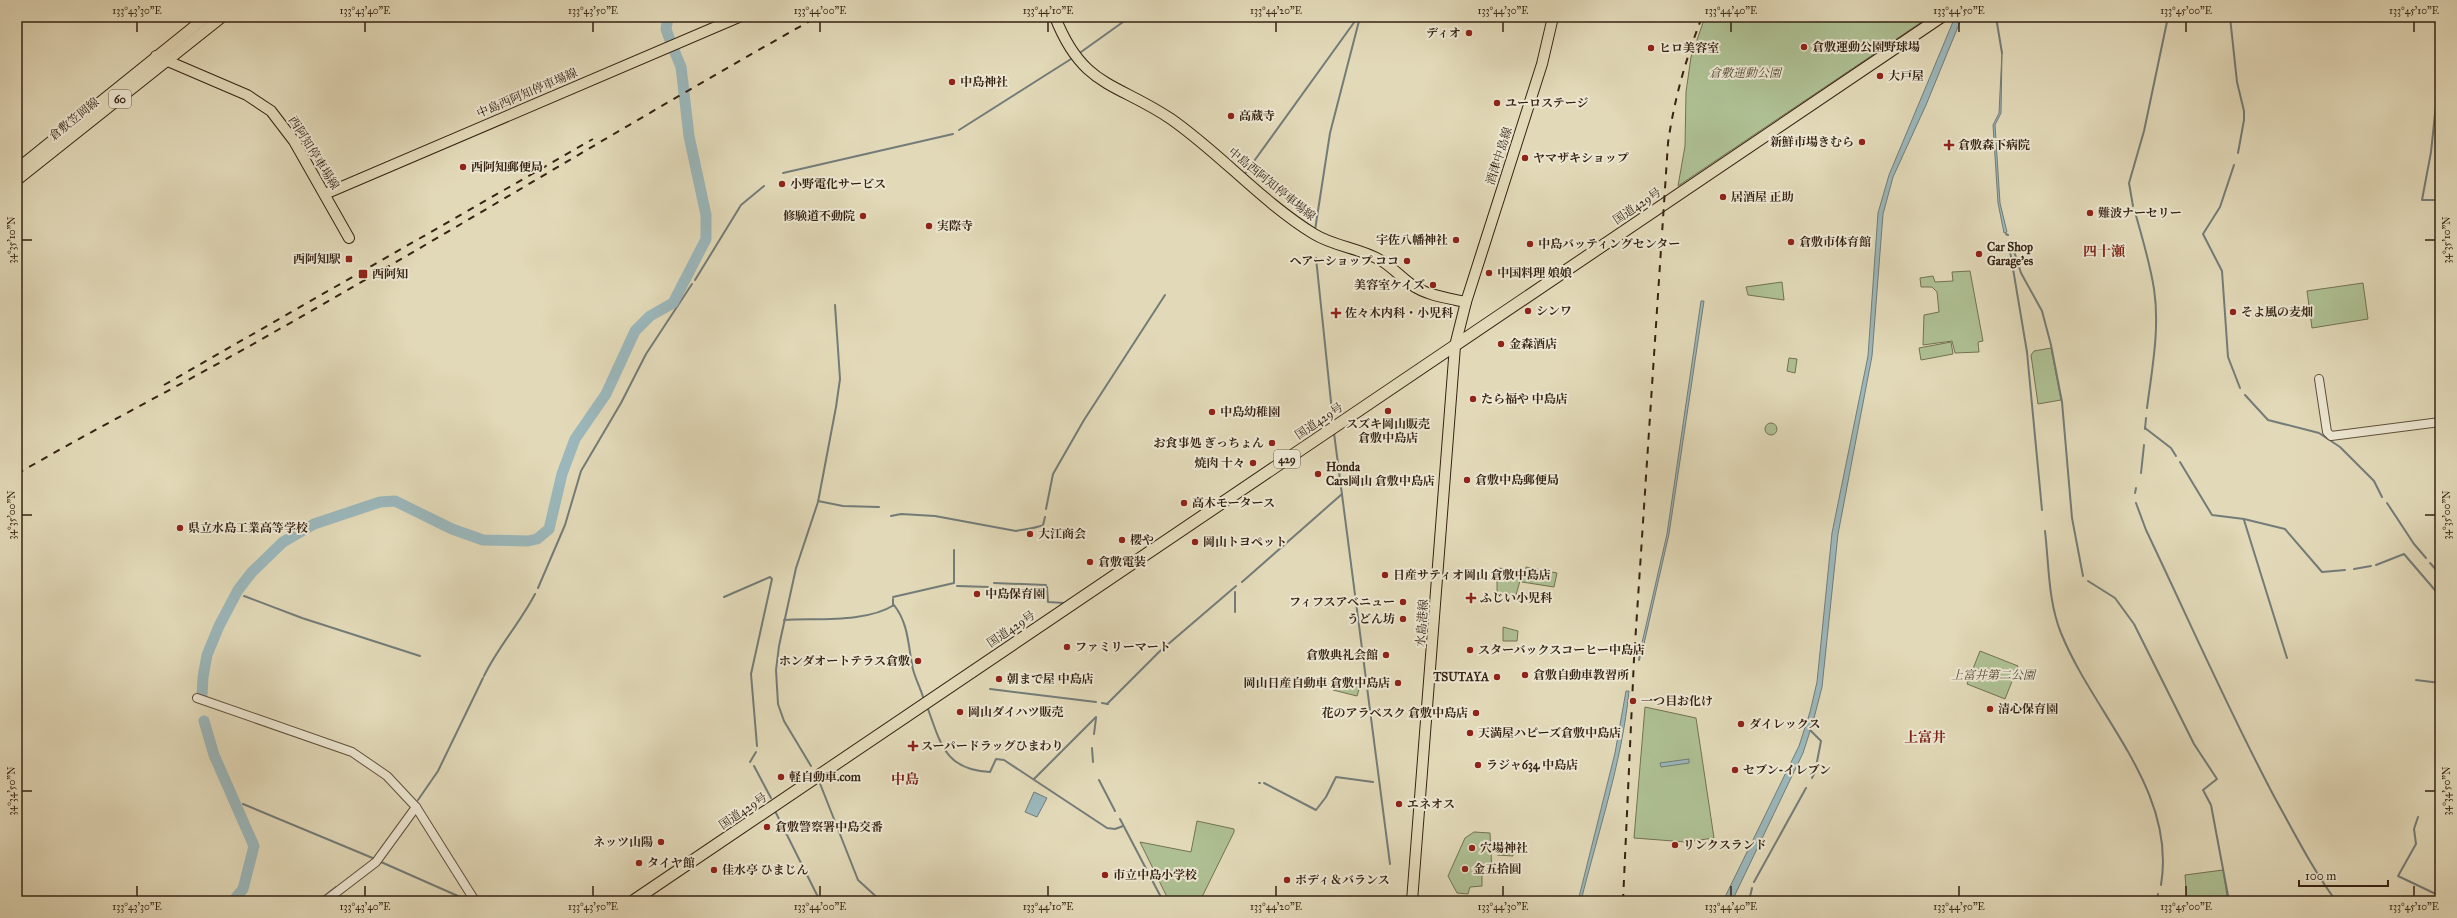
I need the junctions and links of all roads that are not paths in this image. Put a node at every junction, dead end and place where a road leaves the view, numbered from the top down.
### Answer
1 (206, 17) edge
2 (222, 17) edge
3 (739, 17) edge
4 (1055, 17) edge
5 (1553, 17) edge
6 (1941, 17) edge
7 (156, 56) junction
8 (168, 60) junction
9 (17, 169) edge
10 (17, 180) edge
11 (325, 194) junction
12 (349, 238) dead end
13 (1466, 302) junction
14 (1455, 346) junction
15 (2319, 379) dead end
16 (2440, 422) edge
17 (197, 698) dead end
18 (416, 807) junction
19 (325, 901) edge
20 (475, 901) edge
21 (633, 901) edge
22 (1412, 901) edge

1 - 7 main road, 倉敷笠岡線 / 60
2 - 8 main road, 倉敷笠岡線 / 60
3 - 11 main road, 中島西阿知停車場線
4 - 13 main road, 中島西阿知停車場線
5 - 13 main road, 酒津中島線
6 - 14 highway, 国道429号 / 429
7 - 8 main road, 西阿知停車場線
7 - 9 main road, 倉敷笠岡線 / 60
8 - 10 main road, 倉敷笠岡線 / 60
8 - 11 main road, 西阿知停車場線
11 - 12 main road, 西阿知停車場線
13 - 14 main road
14 - 21 highway, 国道429号 / 429
14 - 22 main road, 水島港線
15 - 16 street
17 - 18 street
18 - 19 street
18 - 20 street

